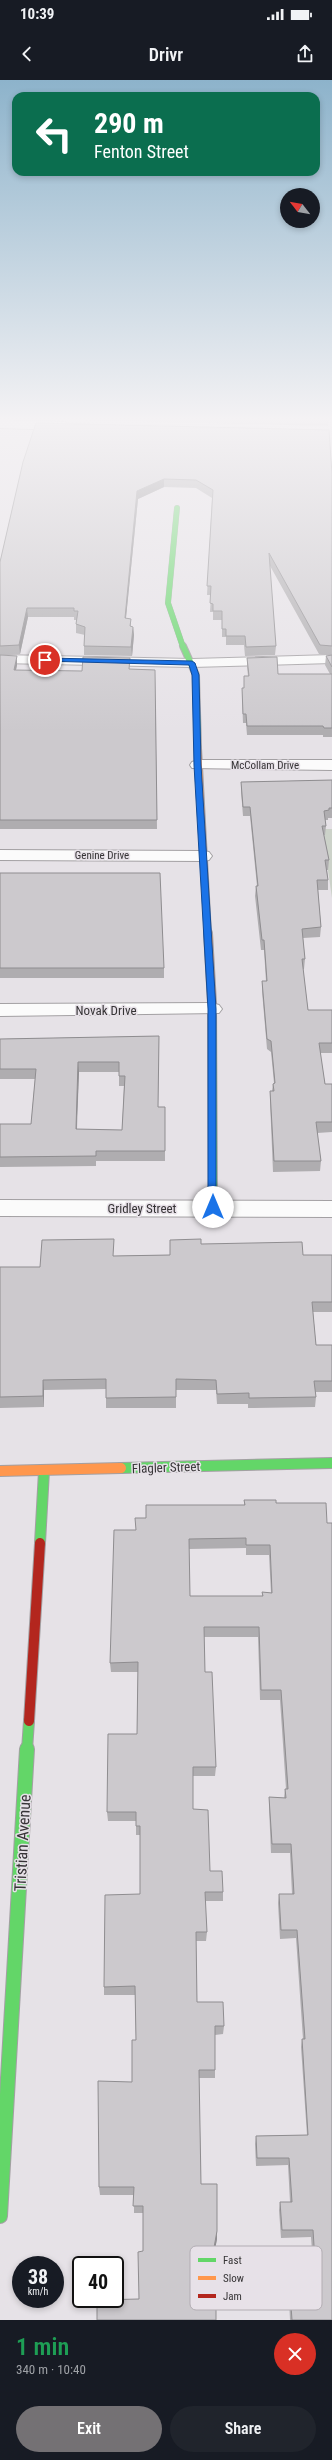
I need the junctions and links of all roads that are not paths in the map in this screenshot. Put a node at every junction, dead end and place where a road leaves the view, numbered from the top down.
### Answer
1 (176, 523) edge
2 (0, 659) edge
3 (332, 659) edge
4 (192, 663) junction
5 (198, 765) junction
6 (332, 765) edge
7 (0, 855) edge
8 (203, 856) junction
9 (212, 1009) junction
10 (0, 1010) edge
11 (213, 1207) junction
12 (0, 1208) edge
13 (332, 1209) edge
14 (332, 1463) edge
15 (0, 1471) edge
16 (44, 1471) junction
17 (0, 2216) edge

1 - 4 street
2 - 4 street
3 - 4 street
4 - 5 street
5 - 6 street, McCollam Drive
5 - 8 street
7 - 8 street, Genine Drive
8 - 9 street
9 - 10 street, Novak Drive
9 - 11 street
11 - 12 street, Gridley Street
11 - 13 street, Gridley Street
14 - 16 street, Flagler Street
15 - 16 street, Flagler Street
16 - 17 street, Tristian Avenue

